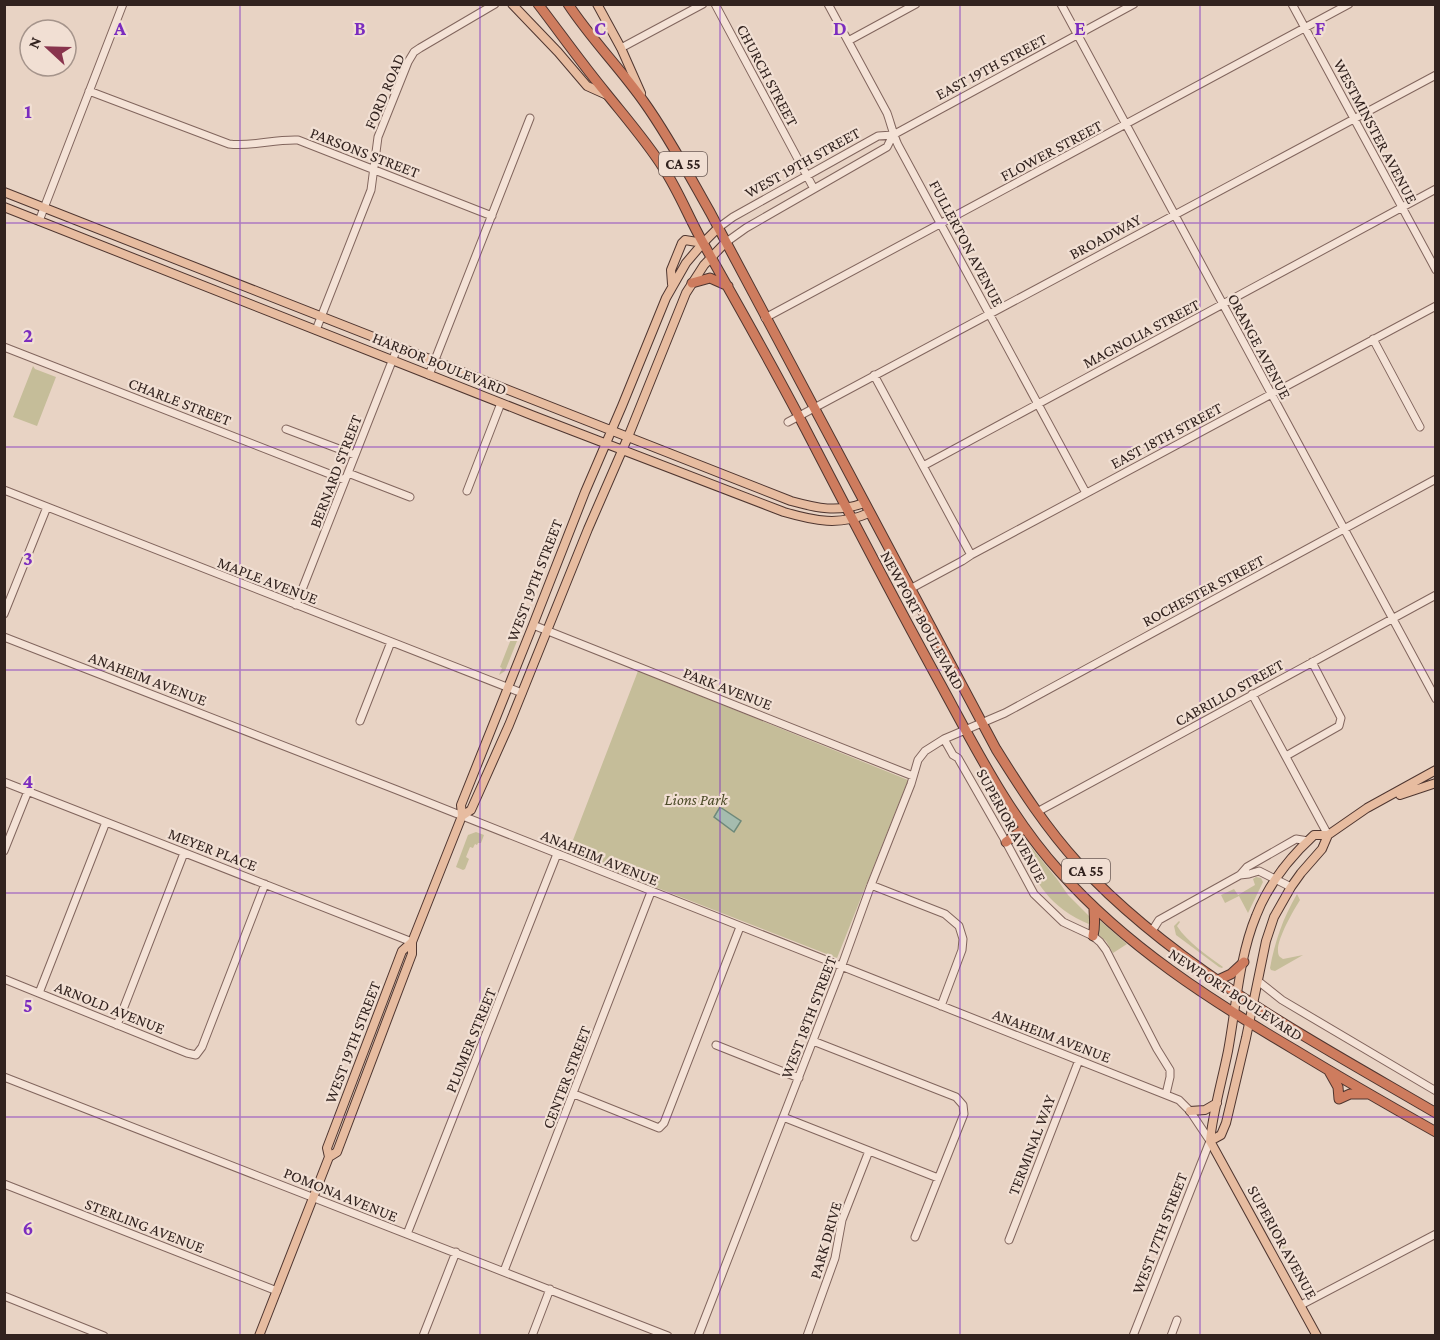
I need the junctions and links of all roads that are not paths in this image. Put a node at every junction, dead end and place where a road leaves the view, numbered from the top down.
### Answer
1 (123, 4) edge
2 (495, 4) edge
3 (512, 4) edge
4 (538, 4) edge
5 (568, 4) edge
6 (597, 4) edge
7 (703, 4) edge
8 (716, 4) edge
9 (828, 4) edge
10 (916, 4) edge
11 (1061, 4) edge
12 (1134, 4) edge
13 (1292, 4) edge
14 (1349, 4) edge
15 (1305, 28) junction
16 (1077, 35) junction
17 (848, 41) junction
18 (621, 48) junction
19 (1436, 75) edge
20 (89, 91) junction
21 (607, 95) junction
22 (644, 102) junction
23 (530, 118) dead end
24 (1354, 118) junction
25 (1126, 125) junction
26 (893, 135) junction
27 (374, 169) junction
28 (807, 177) junction
29 (814, 189) junction
30 (1436, 189) edge
31 (4, 192) edge
32 (4, 207) edge
33 (43, 207) junction
34 (1402, 208) junction
35 (1174, 214) junction
36 (492, 216) junction
37 (39, 221) junction
38 (941, 224) junction
39 (718, 228) junction
40 (703, 243) junction
41 (725, 243) junction
42 (711, 256) junction
43 (1436, 270) edge
44 (692, 283) junction
45 (672, 286) junction
46 (728, 286) junction
47 (1222, 304) junction
48 (1436, 306) edge
49 (990, 314) junction
50 (321, 316) junction
51 (765, 318) junction
52 (316, 330) junction
53 (1373, 339) junction
54 (398, 346) junction
55 (4, 347) edge
56 (393, 360) junction
57 (435, 361) junction
58 (429, 375) junction
59 (874, 375) junction
60 (1271, 394) junction
61 (501, 403) junction
62 (1037, 404) junction
63 (813, 408) junction
64 (799, 416) junction
65 (788, 422) dead end
66 (1420, 427) dead end
67 (286, 429) dead end
68 (611, 430) junction
69 (628, 437) junction
70 (605, 443) junction
71 (622, 450) junction
72 (355, 455) junction
73 (923, 466) junction
74 (347, 477) junction
75 (1436, 479) edge
76 (4, 490) edge
77 (467, 491) dead end
78 (1086, 493) junction
79 (410, 497) dead end
80 (864, 503) junction
81 (47, 507) junction
82 (846, 508) junction
83 (869, 513) junction
84 (852, 520) junction
85 (1343, 530) junction
86 (971, 555) junction
87 (910, 589) junction
88 (1436, 595) edge
89 (296, 605) junction
90 (4, 614) edge
91 (1392, 619) junction
92 (533, 625) junction
93 (547, 631) junction
94 (4, 637) edge
95 (391, 642) junction
96 (1312, 662) junction
97 (508, 688) junction
98 (522, 693) junction
99 (1252, 694) junction
100 (1436, 699) edge
101 (360, 721) dead end
102 (982, 723) junction
103 (965, 730) junction
104 (944, 739) junction
105 (1286, 756) junction
106 (1436, 770) edge
107 (913, 776) junction
108 (4, 782) edge
109 (1436, 783) edge
110 (28, 791) junction
111 (1379, 801) junction
112 (1036, 812) junction
113 (462, 816) junction
114 (106, 822) junction
115 (1025, 828) junction
116 (1328, 835) junction
117 (1308, 841) junction
118 (1006, 842) junction
119 (4, 851) edge
120 (184, 852) junction
121 (557, 854) junction
122 (1240, 875) junction
123 (1276, 879) junction
124 (265, 884) junction
125 (871, 885) junction
126 (1291, 887) junction
127 (651, 892) junction
128 (1094, 907) junction
129 (740, 927) junction
130 (1152, 932) junction
131 (1093, 936) junction
132 (412, 942) junction
133 (1244, 962) junction
134 (842, 967) junction
135 (4, 979) edge
136 (1218, 980) junction
137 (1258, 981) junction
138 (39, 993) junction
139 (1238, 994) junction
140 (1253, 1003) junction
141 (941, 1006) junction
142 (1234, 1014) junction
143 (1249, 1023) junction
144 (117, 1025) junction
145 (813, 1041) junction
146 (716, 1045) dead end
147 (1079, 1060) junction
148 (1328, 1070) junction
149 (4, 1077) edge
150 (799, 1078) junction
151 (1436, 1091) edge
152 (574, 1094) junction
153 (1166, 1094) junction
154 (1368, 1094) junction
155 (1217, 1103) junction
156 (1187, 1107) junction
157 (1436, 1113) edge
158 (783, 1117) junction
159 (1436, 1132) edge
160 (1210, 1141) junction
161 (869, 1151) junction
162 (938, 1178) junction
163 (4, 1184) edge
164 (314, 1196) junction
165 (407, 1234) junction
166 (1436, 1234) edge
167 (915, 1237) dead end
168 (1009, 1240) dead end
169 (456, 1252) junction
170 (504, 1271) junction
171 (550, 1289) junction
172 (277, 1291) junction
173 (4, 1296) edge
174 (1301, 1305) junction
175 (1177, 1320) dead end
176 (104, 1335) edge
177 (259, 1335) edge
178 (423, 1335) edge
179 (532, 1335) edge
180 (668, 1335) edge
181 (698, 1335) edge
182 (807, 1335) edge
183 (1134, 1335) edge
184 (1171, 1335) edge
185 (1317, 1335) edge

1 - 20 street
2 - 27 street, FORD ROAD
3 - 21 main road, NEWPORT BOULEVARD
4 - 21 highway, CA 55
5 - 22 highway, CA 55
6 - 18 main road, NEWPORT BOULEVARD
7 - 18 street
8 - 28 street, CHURCH STREET
9 - 17 street, FULLERTON AVENUE
10 - 17 street
11 - 16 street, ORANGE AVENUE
12 - 16 street, EAST 19TH STREET
13 - 15 street, WESTMINSTER AVENUE
14 - 15 street, FLOWER STREET
15 - 24 street, WESTMINSTER AVENUE
15 - 25 street, FLOWER STREET
16 - 25 street, ORANGE AVENUE
16 - 26 street, EAST 19TH STREET
17 - 26 street, FULLERTON AVENUE
18 - 22 main road, NEWPORT BOULEVARD
19 - 24 street, BROADWAY
20 - 27 street, PARSONS STREET
20 - 33 street
21 - 40 highway, NEWPORT BOULEVARD / CA 55
22 - 39 highway, NEWPORT BOULEVARD / CA 55
23 - 36 street
24 - 34 street, WESTMINSTER AVENUE
24 - 35 street, BROADWAY
25 - 35 street, ORANGE AVENUE
25 - 38 street, FLOWER STREET
26 - 28 street, WEST 19TH STREET
26 - 29 street, WEST 19TH STREET
26 - 38 street, FULLERTON AVENUE
27 - 36 street, PARSONS STREET
27 - 50 street, FORD ROAD
28 - 29 street, CHURCH STREET
28 - 39 street, WEST 19TH STREET
29 - 41 street, WEST 19TH STREET
30 - 34 street, MAGNOLIA STREET
31 - 33 main road, HARBOR BOULEVARD
32 - 37 main road, HARBOR BOULEVARD
33 - 37 street
33 - 50 main road, HARBOR BOULEVARD
34 - 43 street, WESTMINSTER AVENUE
34 - 47 street, MAGNOLIA STREET
35 - 47 street, ORANGE AVENUE
35 - 49 street, BROADWAY
36 - 57 street
37 - 52 main road, HARBOR BOULEVARD
38 - 49 street, FULLERTON AVENUE
38 - 51 street, FLOWER STREET
39 - 40 main road, WEST 19TH STREET
39 - 41 highway, NEWPORT BOULEVARD / CA 55
40 - 42 highway, NEWPORT BOULEVARD / CA 55
40 - 45 main road, WEST 19TH STREET
40 - 45 main road
41 - 42 main road, WEST 19TH STREET
41 - 51 highway, NEWPORT BOULEVARD / CA 55
42 - 44 main road, WEST 19TH STREET
42 - 46 highway, NEWPORT BOULEVARD / CA 55
44 - 46 highway
44 - 69 main road, WEST 19TH STREET
45 - 68 main road, WEST 19TH STREET
46 - 64 highway, NEWPORT BOULEVARD / CA 55
47 - 60 street, ORANGE AVENUE
47 - 62 street, MAGNOLIA STREET
48 - 53 street, EAST 18TH STREET
49 - 59 street, BROADWAY
49 - 62 street, FULLERTON AVENUE
50 - 52 street, FORD ROAD
50 - 54 main road, HARBOR BOULEVARD
51 - 63 highway, NEWPORT BOULEVARD / CA 55
52 - 56 main road, HARBOR BOULEVARD
53 - 60 street, EAST 18TH STREET
53 - 66 street
54 - 56 street, BERNARD STREET
54 - 57 main road, HARBOR BOULEVARD
55 - 74 street, CHARLE STREET
56 - 58 main road, HARBOR BOULEVARD
56 - 72 street, BERNARD STREET
57 - 58 street
57 - 68 main road, HARBOR BOULEVARD
58 - 61 main road, HARBOR BOULEVARD
59 - 63 street, BROADWAY
59 - 73 street
60 - 78 street, EAST 18TH STREET
60 - 85 street, ORANGE AVENUE
61 - 70 main road, HARBOR BOULEVARD
61 - 77 street
62 - 73 street, MAGNOLIA STREET
62 - 78 street, FULLERTON AVENUE
63 - 64 street, BROADWAY
63 - 80 highway, NEWPORT BOULEVARD / CA 55
64 - 65 street, BROADWAY
64 - 82 highway, NEWPORT BOULEVARD / CA 55
67 - 72 street
68 - 69 main road, HARBOR BOULEVARD
68 - 70 main road, WEST 19TH STREET
69 - 71 main road, WEST 19TH STREET
69 - 82 main road, HARBOR BOULEVARD
70 - 71 main road, HARBOR BOULEVARD
70 - 92 main road, WEST 19TH STREET
71 - 84 main road, HARBOR BOULEVARD
71 - 93 main road, WEST 19TH STREET
72 - 74 street, BERNARD STREET
73 - 86 street
74 - 79 street, CHARLE STREET
74 - 89 street, BERNARD STREET
75 - 85 street, ROCHESTER STREET
76 - 81 street, MAPLE AVENUE
78 - 86 street, EAST 18TH STREET
80 - 82 main road, HARBOR BOULEVARD
80 - 83 highway, NEWPORT BOULEVARD / CA 55
81 - 89 street, MAPLE AVENUE
81 - 90 street
82 - 84 highway, NEWPORT BOULEVARD / CA 55
83 - 84 main road, HARBOR BOULEVARD
83 - 87 highway, NEWPORT BOULEVARD / CA 55
84 - 103 highway, NEWPORT BOULEVARD / CA 55
85 - 91 street, ORANGE AVENUE
85 - 102 street, ROCHESTER STREET
86 - 87 street, EAST 18TH STREET
87 - 102 highway, NEWPORT BOULEVARD / CA 55
88 - 91 street, CABRILLO STREET
89 - 95 street, MAPLE AVENUE
91 - 96 street, CABRILLO STREET
91 - 100 street, ORANGE AVENUE
92 - 93 street, PARK AVENUE
92 - 97 main road, WEST 19TH STREET
93 - 98 main road, WEST 19TH STREET
93 - 107 street, PARK AVENUE
94 - 113 street, ANAHEIM AVENUE
95 - 97 street, MAPLE AVENUE
95 - 101 street
96 - 99 street, CABRILLO STREET
96 - 105 street
97 - 98 street, MAPLE AVENUE
97 - 113 main road, WEST 19TH STREET
98 - 113 main road, WEST 19TH STREET
99 - 105 street
99 - 112 street, CABRILLO STREET
102 - 103 street, ROCHESTER STREET
102 - 112 highway, NEWPORT BOULEVARD / CA 55
103 - 104 street, WEST 18TH STREET
103 - 115 highway, NEWPORT BOULEVARD / CA 55
104 - 107 street, WEST 18TH STREET
104 - 118 street, SUPERIOR AVENUE
105 - 116 street
106 - 111 main road
107 - 125 street, WEST 18TH STREET
108 - 110 street, MEYER PLACE
109 - 111 main road
110 - 114 street, MEYER PLACE
110 - 119 street
111 - 116 main road
112 - 130 highway, NEWPORT BOULEVARD / CA 55
113 - 121 street, ANAHEIM AVENUE
113 - 132 main road, WEST 19TH STREET
114 - 120 street, MEYER PLACE
114 - 138 street
115 - 118 highway
115 - 128 highway, NEWPORT BOULEVARD / CA 55
116 - 117 main road
116 - 126 main road
117 - 122 street
117 - 123 main road
118 - 131 street, SUPERIOR AVENUE
120 - 124 street, MEYER PLACE
120 - 144 street
121 - 127 street, ANAHEIM AVENUE
121 - 165 street, PLUMER STREET
122 - 123 street
122 - 130 street
123 - 126 street
123 - 133 main road
124 - 132 street, MEYER PLACE
124 - 144 street, ARNOLD AVENUE
125 - 134 street, WEST 18TH STREET
125 - 141 street
126 - 137 main road
127 - 129 street, ANAHEIM AVENUE
127 - 152 street, CENTER STREET
128 - 131 highway
128 - 142 highway, NEWPORT BOULEVARD / CA 55
129 - 134 street, ANAHEIM AVENUE
129 - 152 street
130 - 136 highway, NEWPORT BOULEVARD / CA 55
131 - 153 street, SUPERIOR AVENUE
132 - 164 main road, WEST 19TH STREET
133 - 136 highway
133 - 139 main road
134 - 141 street, ANAHEIM AVENUE
134 - 145 street, WEST 18TH STREET
135 - 138 street, ARNOLD AVENUE
136 - 139 highway, NEWPORT BOULEVARD / CA 55
137 - 140 main road
137 - 151 street
138 - 144 street, ARNOLD AVENUE
139 - 140 highway, NEWPORT BOULEVARD / CA 55
139 - 142 main road
140 - 143 main road
140 - 157 highway, NEWPORT BOULEVARD / CA 55
141 - 147 street, ANAHEIM AVENUE
142 - 143 highway, NEWPORT BOULEVARD / CA 55
142 - 155 main road
143 - 148 highway, NEWPORT BOULEVARD / CA 55
143 - 160 main road
145 - 150 street, WEST 18TH STREET
145 - 162 street
146 - 150 street
147 - 153 street, ANAHEIM AVENUE
147 - 168 street, TERMINAL WAY
148 - 154 highway, NEWPORT BOULEVARD / CA 55
148 - 154 highway
149 - 164 street, POMONA AVENUE
150 - 158 street, WEST 18TH STREET
152 - 170 street, CENTER STREET
153 - 156 street, ANAHEIM AVENUE
154 - 159 highway, NEWPORT BOULEVARD / CA 55
155 - 156 main road
155 - 160 main road
156 - 160 street, SUPERIOR AVENUE
158 - 161 street
158 - 181 street, WEST 18TH STREET
160 - 174 main road, SUPERIOR AVENUE
160 - 183 street, WEST 17TH STREET
161 - 162 street
161 - 182 street, PARK DRIVE
162 - 167 street
163 - 172 street, STERLING AVENUE
164 - 165 street, POMONA AVENUE
164 - 172 main road, WEST 19TH STREET
165 - 169 street, POMONA AVENUE
166 - 174 street
169 - 170 street, POMONA AVENUE
169 - 178 street
170 - 171 street, POMONA AVENUE
171 - 179 street
171 - 180 street, POMONA AVENUE
172 - 177 main road, WEST 19TH STREET
173 - 176 street
174 - 185 main road, SUPERIOR AVENUE
175 - 184 street

